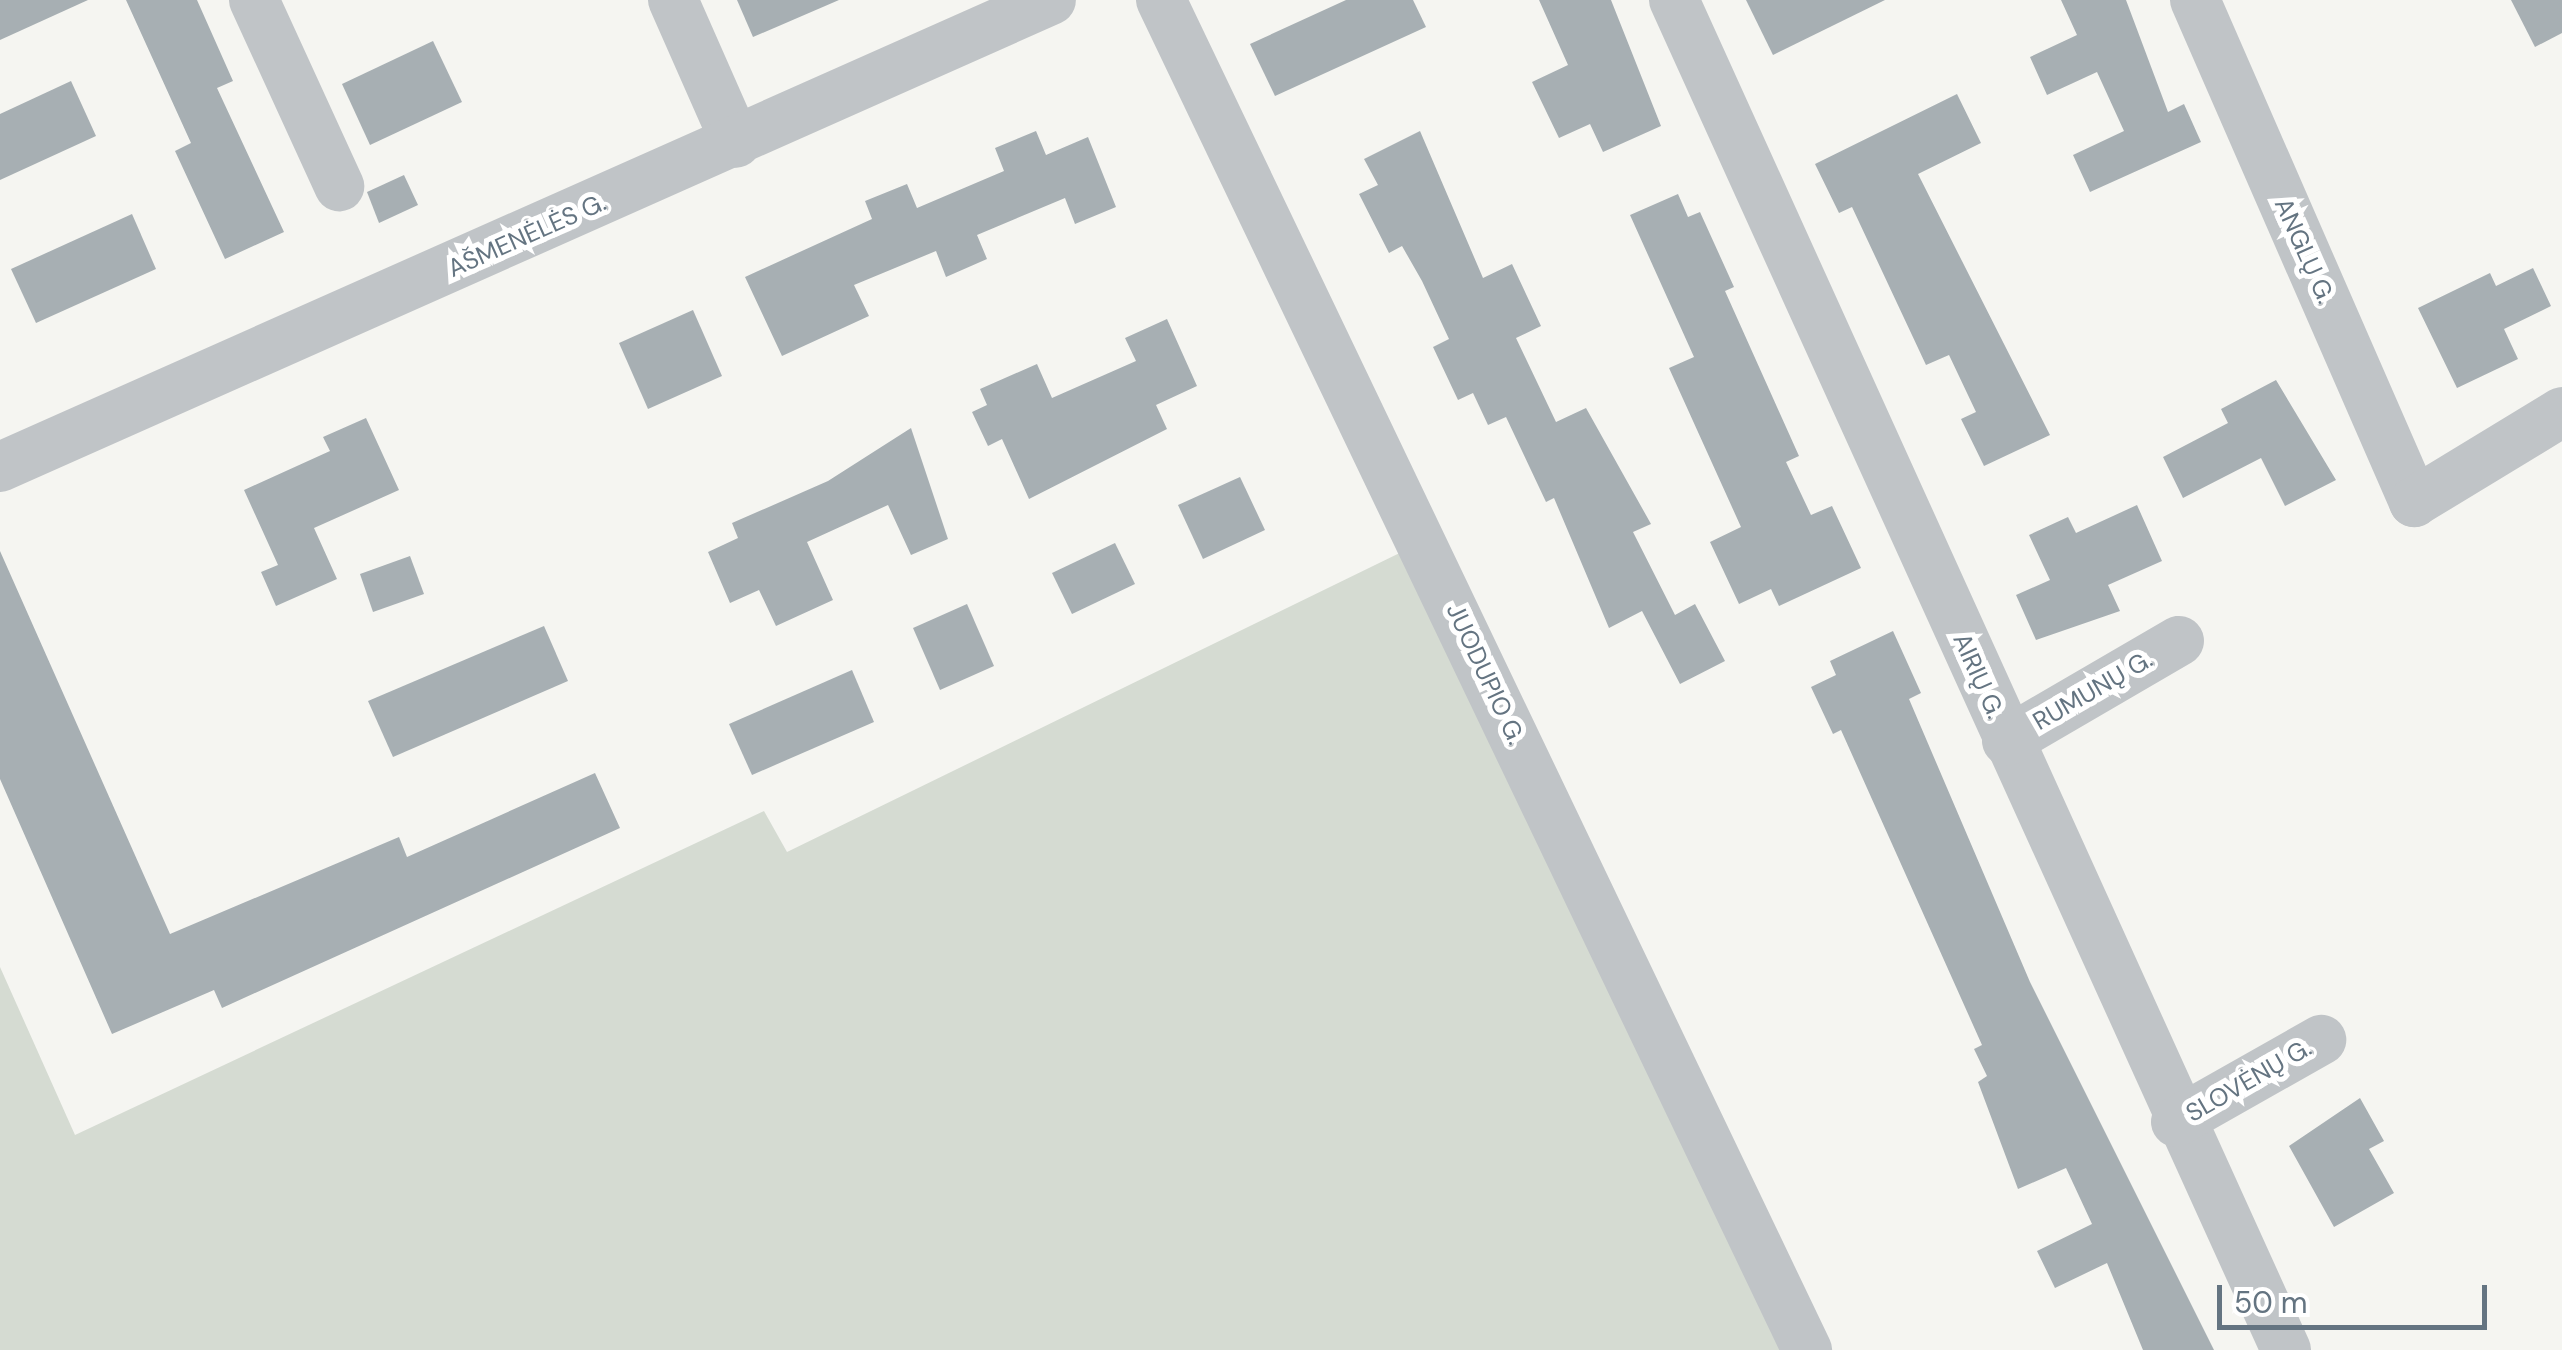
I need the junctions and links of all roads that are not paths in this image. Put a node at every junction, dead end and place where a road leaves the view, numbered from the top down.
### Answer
1 (254, 0) edge
2 (673, 0) edge
3 (1051, 0) edge
4 (1161, 0) edge
5 (1674, 0) edge
6 (2195, 0) edge
7 (736, 143) junction
8 (340, 186) dead end
9 (2562, 412) edge
10 (5, 452) edge
11 (2179, 640) dead end
12 (2007, 741) junction
13 (2321, 1040) dead end
14 (2176, 1122) junction
15 (1807, 1350) edge
16 (2286, 1350) edge

1 - 8 street
2 - 7 street
3 - 7 street, AŠMENĖLĖS G.
4 - 15 street, JUODUPIO G.
5 - 12 street, AIRIŲ G.
6 - 9 street, ANGLŲ G.
7 - 10 street, AŠMENĖLĖS G.
11 - 12 street, RUMUNŲ G.
12 - 14 street, AIRIŲ G.
13 - 14 street, SLOVĖNŲ G.
14 - 16 street, AIRIŲ G.

